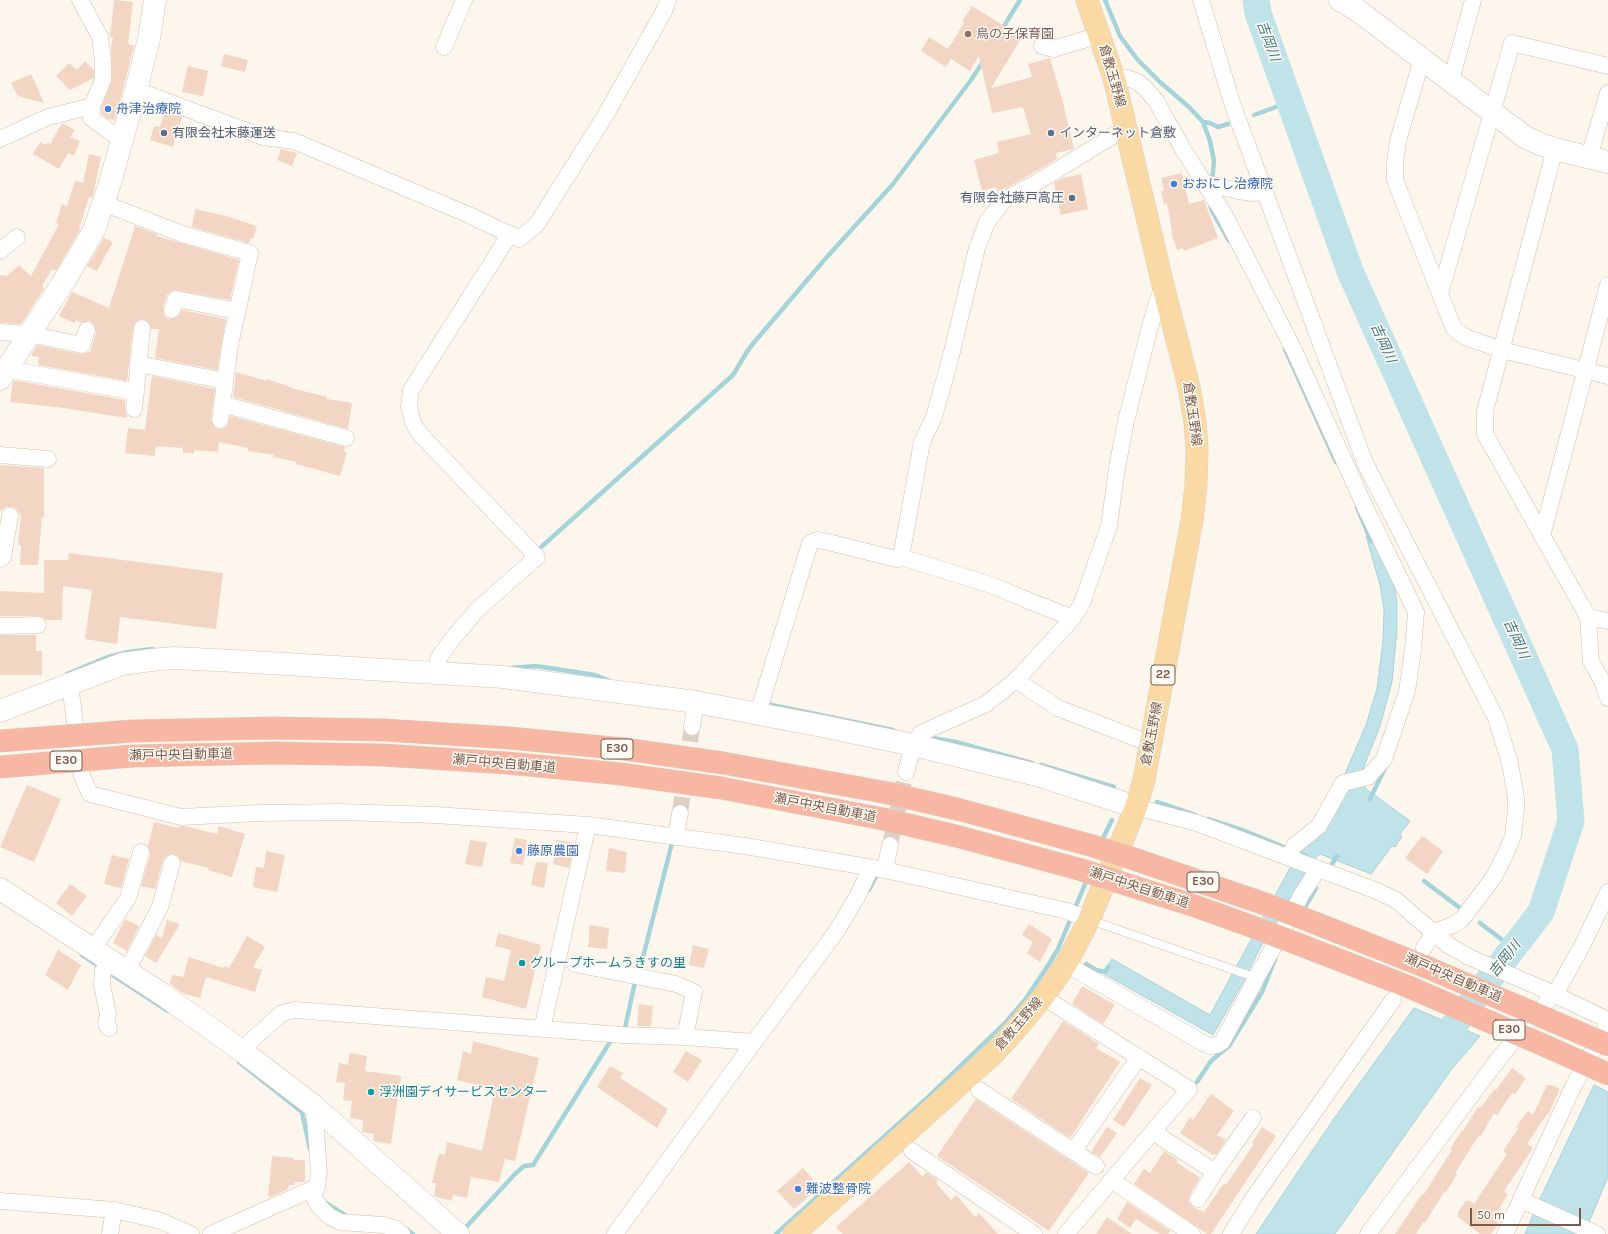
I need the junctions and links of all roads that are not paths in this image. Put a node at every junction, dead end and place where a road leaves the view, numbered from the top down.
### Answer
1 (80, 0) edge
2 (156, 0) edge
3 (464, 0) edge
4 (668, 0) edge
5 (1087, 0) edge
6 (1200, 0) edge
7 (1340, 0) edge
8 (1473, 0) edge
9 (1100, 35) junction
10 (1042, 46) dead end
11 (444, 47) dead end
12 (1422, 59) junction
13 (1608, 66) edge
14 (1114, 78) junction
15 (1451, 81) junction
16 (136, 90) junction
17 (1608, 93) edge
18 (92, 106) junction
19 (1493, 113) junction
20 (1126, 128) junction
21 (122, 138) junction
22 (0, 139) edge
23 (1555, 149) junction
24 (1599, 159) edge
25 (1211, 189) junction
26 (1265, 192) junction
27 (103, 203) junction
28 (510, 234) junction
29 (16, 237) dead end
30 (0, 251) edge
31 (1163, 285) junction
32 (1608, 285) edge
33 (1440, 294) junction
34 (172, 310) dead end
35 (237, 311) junction
36 (142, 328) dead end
37 (87, 330) dead end
38 (0, 332) edge
39 (30, 334) junction
40 (1502, 350) junction
41 (138, 364) junction
42 (1587, 371) junction
43 (3, 374) edge
44 (1608, 376) edge
45 (225, 381) junction
46 (136, 392) junction
47 (134, 409) dead end
48 (346, 438) dead end
49 (0, 455) edge
50 (48, 459) dead end
51 (10, 516) dead end
52 (1542, 536) junction
53 (901, 557) junction
54 (0, 559) edge
55 (1588, 617) junction
56 (1074, 618) junction
57 (1607, 618) edge
58 (0, 626) edge
59 (38, 626) dead end
60 (438, 666) junction
61 (1016, 680) junction
62 (70, 685) junction
63 (1608, 698) edge
64 (696, 702) junction
65 (0, 711) edge
66 (758, 713) junction
67 (692, 727) tunnel mouth
68 (0, 741) edge
69 (1151, 744) junction
70 (913, 745) junction
71 (0, 767) edge
72 (906, 772) tunnel mouth
73 (1136, 807) junction
74 (680, 813) tunnel mouth
75 (588, 826) junction
76 (676, 837) junction
77 (890, 845) tunnel mouth
78 (141, 852) dead end
79 (1292, 854) junction
80 (172, 863) dead end
81 (868, 867) junction
82 (1315, 868) junction
83 (884, 870) junction
84 (0, 889) edge
85 (1608, 892) edge
86 (1079, 916) junction
87 (1434, 932) junction
88 (1424, 957) junction
89 (108, 963) junction
90 (575, 964) dead end
91 (1066, 964) junction
92 (1253, 977) junction
93 (1548, 991) junction
94 (1401, 994) junction
95 (1043, 997) junction
96 (1608, 1021) edge
97 (109, 1028) dead end
98 (542, 1029) junction
99 (685, 1037) junction
100 (754, 1042) junction
101 (1608, 1045) edge
102 (242, 1051) junction
103 (1138, 1057) junction
104 (1608, 1074) edge
105 (979, 1090) dead end
106 (314, 1106) junction
107 (1253, 1118) dead end
108 (1153, 1132) junction
109 (912, 1151) dead end
110 (1073, 1152) junction
111 (1096, 1166) dead end
112 (1215, 1172) junction
113 (1112, 1180) junction
114 (317, 1187) junction
115 (1198, 1199) dead end
116 (0, 1201) edge
117 (1523, 1201) junction
118 (114, 1210) junction
119 (1608, 1226) edge
120 (157, 1227) edge
121 (1073, 1232) edge
122 (110, 1234) edge
123 (191, 1234) edge
124 (211, 1234) edge
125 (402, 1234) edge
126 (458, 1234) edge
127 (615, 1234) edge
128 (794, 1234) edge
129 (1034, 1234) edge
130 (1192, 1234) edge
131 (1231, 1234) edge
132 (1368, 1234) edge
133 (1505, 1234) edge
134 (1598, 1234) edge
135 (1605, 1234) edge

1 - 18 street
2 - 16 street
3 - 11 street
4 - 28 street
5 - 9 main road, 倉敷玉野線 / 22
6 - 26 street
7 - 12 street
8 - 15 street
9 - 10 street
9 - 14 main road, 倉敷玉野線 / 22
12 - 15 street
12 - 33 street
13 - 19 street
14 - 20 main road, 倉敷玉野線 / 22
14 - 25 street
15 - 19 street
16 - 21 street
16 - 28 street
17 - 24 street
18 - 21 street
18 - 22 street
19 - 23 street
19 - 33 street
20 - 31 main road, 倉敷玉野線 / 22
20 - 53 street
21 - 27 street
23 - 24 street
23 - 40 street
25 - 26 street
25 - 79 street
26 - 87 street
27 - 35 street
27 - 39 street
28 - 60 street
29 - 30 street
31 - 56 street
31 - 69 main road, 倉敷玉野線 / 22
32 - 42 street
33 - 40 street
34 - 35 street
35 - 45 street
36 - 41 street
37 - 39 street
38 - 39 street
39 - 43 street
40 - 42 street
40 - 52 street
41 - 45 street
41 - 46 street
42 - 44 street
42 - 52 street
43 - 46 street
45 - 48 street
46 - 47 street
49 - 50 street
51 - 54 street
52 - 55 street
53 - 56 street
53 - 66 street
55 - 57 street
55 - 63 street
56 - 61 street
58 - 59 street
60 - 62 street
60 - 64 street
61 - 69 street
61 - 70 street
62 - 65 street
62 - 75 street
64 - 66 street
64 - 67 street
66 - 70 street
68 - 88 highway, 瀬戸中央自動車道 / E30, bridge
69 - 73 main road, 倉敷玉野線 / 22
70 - 72 street
70 - 73 street
71 - 94 highway, 瀬戸中央自動車道 / E30, bridge
73 - 79 street
73 - 86 main road, 倉敷玉野線 / 22
74 - 76 street
75 - 76 street
75 - 98 street
76 - 81 street
77 - 83 street
78 - 89 street
79 - 82 street
80 - 89 street
81 - 83 street
81 - 100 street
82 - 87 street
82 - 92 street
83 - 86 street
84 - 89 street
85 - 93 street
86 - 91 main road, 倉敷玉野線 / 22
86 - 92 lane
87 - 88 street
87 - 93 street
88 - 101 highway, 瀬戸中央自動車道 / E30, bridge
89 - 97 street
89 - 102 street
90 - 99 street
91 - 92 street
91 - 95 main road, 倉敷玉野線 / 22
93 - 96 street
93 - 132 street
94 - 104 highway, 瀬戸中央自動車道 / E30, bridge
94 - 131 street
95 - 103 street
95 - 128 main road, 倉敷玉野線 / 22
96 - 117 street
98 - 99 street
98 - 102 street
99 - 100 street
100 - 127 street
102 - 106 street
103 - 108 street
103 - 110 street
105 - 110 street
106 - 114 street
106 - 126 street
107 - 112 street
108 - 112 street
108 - 113 street
109 - 129 street
110 - 111 street
112 - 115 street
113 - 121 street
113 - 130 street
114 - 124 street
114 - 125 street
116 - 118 street
117 - 133 street
117 - 134 street
118 - 120 street
118 - 122 street
119 - 135 street
120 - 123 street

